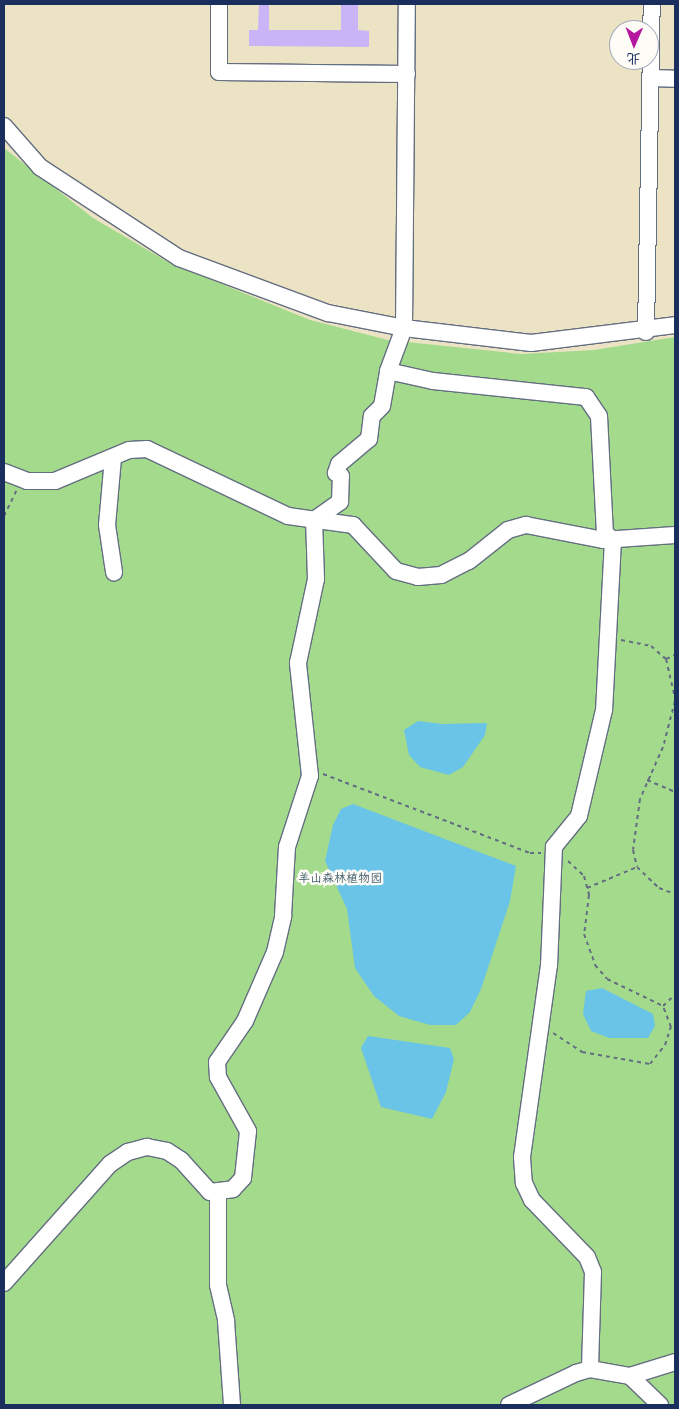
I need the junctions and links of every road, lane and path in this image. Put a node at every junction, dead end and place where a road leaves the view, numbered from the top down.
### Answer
1 (219, 4) edge
2 (407, 4) edge
3 (652, 4) edge
4 (407, 74) junction
5 (651, 78) junction
6 (675, 79) edge
7 (4, 126) edge
8 (675, 325) edge
9 (404, 328) junction
10 (646, 332) junction
11 (388, 371) junction
12 (113, 458) junction
13 (4, 472) edge
14 (22, 480) junction
15 (4, 516) edge
16 (314, 520) junction
17 (675, 535) edge
18 (614, 540) junction
19 (114, 572) dead end
20 (606, 638) junction
21 (675, 655) edge
22 (666, 659) junction
23 (675, 699) edge
24 (310, 772) junction
25 (648, 780) junction
26 (675, 792) edge
27 (553, 850) junction
28 (637, 867) junction
29 (587, 888) junction
30 (675, 894) edge
31 (675, 995) edge
32 (663, 1006) junction
33 (538, 1031) junction
34 (218, 1193) junction
35 (4, 1284) edge
36 (675, 1362) edge
37 (590, 1369) junction
38 (630, 1376) junction
39 (232, 1405) edge
40 (509, 1405) edge
41 (660, 1405) edge

1 - 4 street
2 - 4 street
3 - 5 street
4 - 9 street
5 - 6 street
5 - 10 street
7 - 9 street
8 - 10 street
9 - 10 street
9 - 11 street
11 - 16 street
11 - 18 street
12 - 14 street
12 - 16 street
12 - 19 street
13 - 14 street
14 - 15 path
16 - 18 street
16 - 24 street
17 - 18 street
18 - 20 street
20 - 22 path
20 - 27 street
21 - 22 path
22 - 23 path
23 - 25 path
24 - 27 path
24 - 34 street
25 - 26 path
25 - 28 path
27 - 29 path
27 - 33 street
28 - 29 path
28 - 30 path
29 - 32 path
31 - 32 path
32 - 33 path
33 - 37 street
34 - 35 street
34 - 39 street
36 - 38 street
37 - 38 street
37 - 40 street
38 - 41 street

